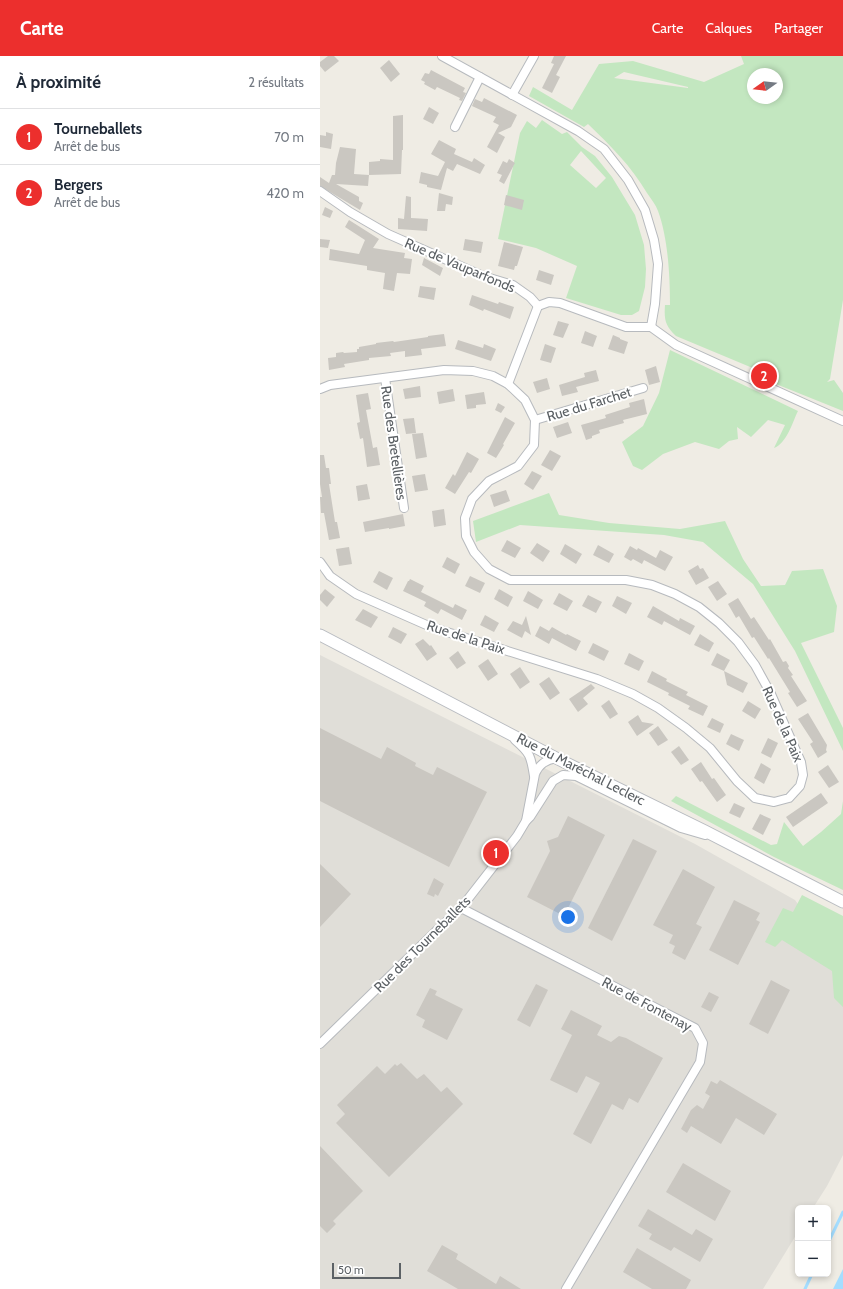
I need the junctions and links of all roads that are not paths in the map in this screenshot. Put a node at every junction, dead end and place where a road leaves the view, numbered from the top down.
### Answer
1 (442, 56) edge
2 (534, 56) edge
3 (480, 77) junction
4 (512, 95) junction
5 (455, 127) dead end
6 (320, 191) edge
7 (538, 306) junction
8 (651, 327) junction
9 (385, 378) junction
10 (508, 384) junction
11 (643, 388) dead end
12 (320, 389) edge
13 (535, 420) junction
14 (843, 421) edge
15 (404, 508) dead end
16 (320, 562) edge
17 (320, 635) edge
18 (504, 730) junction
19 (556, 758) junction
20 (534, 778) junction
21 (526, 821) junction
22 (725, 842) junction
23 (843, 902) edge
24 (461, 908) junction
25 (320, 1044) edge
26 (566, 1289) edge

1 - 3 street
2 - 4 street
3 - 4 street
3 - 5 street
4 - 8 street
6 - 7 street, Rue de Vauparfonds
7 - 8 street
7 - 10 street
8 - 14 street
9 - 10 street, Rue de la Paix
9 - 12 street, Rue de la Paix
9 - 15 street, Rue des Bretellières
10 - 13 street, Rue de la Paix
11 - 13 street, Rue du Farchet
13 - 16 street, Rue de la Paix
17 - 18 main road, Rue du Maréchal Leclerc
18 - 19 main road, Rue du Maréchal Leclerc
18 - 20 street
19 - 20 street, Rue des Tourneballets
19 - 22 main road, Rue du Maréchal Leclerc
20 - 21 street, Rue des Tourneballets
21 - 22 street
21 - 24 street, Rue des Tourneballets
22 - 23 main road, Rue du Maréchal Leclerc
24 - 25 street, Rue des Tourneballets
24 - 26 street, Rue de Fontenay

